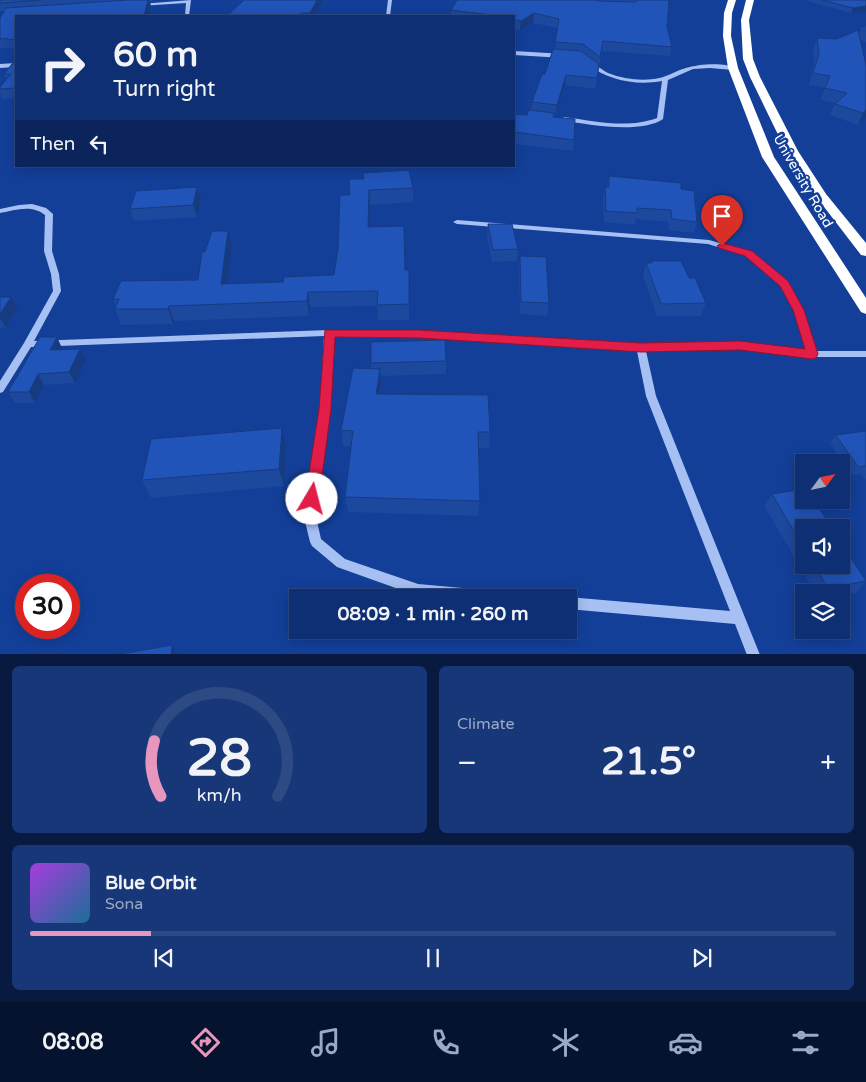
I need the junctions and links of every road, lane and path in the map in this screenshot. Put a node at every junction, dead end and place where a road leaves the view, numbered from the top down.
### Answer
1 (390, 0) edge
2 (732, 0) edge
3 (750, 0) edge
4 (189, 1) edge
5 (129, 6) edge
6 (187, 15) edge
7 (388, 15) edge
8 (515, 53) edge
9 (573, 57) edge
10 (581, 58) edge
11 (15, 65) edge
12 (0, 66) edge
13 (733, 68) junction
14 (665, 79) junction
15 (554, 118) edge
16 (0, 211) edge
17 (458, 222) dead end
18 (866, 252) edge
19 (866, 309) edge
20 (329, 333) junction
21 (28, 344) junction
22 (641, 348) junction
23 (812, 354) junction
24 (866, 354) edge
25 (0, 389) edge
26 (415, 589) edge
27 (577, 604) edge
28 (740, 618) junction
29 (754, 654) edge

1 - 7 street
2 - 13 highway, University Road
3 - 18 highway, University Road
4 - 5 street
4 - 6 street
8 - 9 street
10 - 14 street
11 - 12 street
13 - 14 street
13 - 19 highway, University Road
14 - 15 street
16 - 21 street
17 - 23 street
20 - 21 street
20 - 22 street
20 - 26 street
21 - 25 street
22 - 23 street
22 - 28 street
23 - 24 street
27 - 28 street
28 - 29 street

